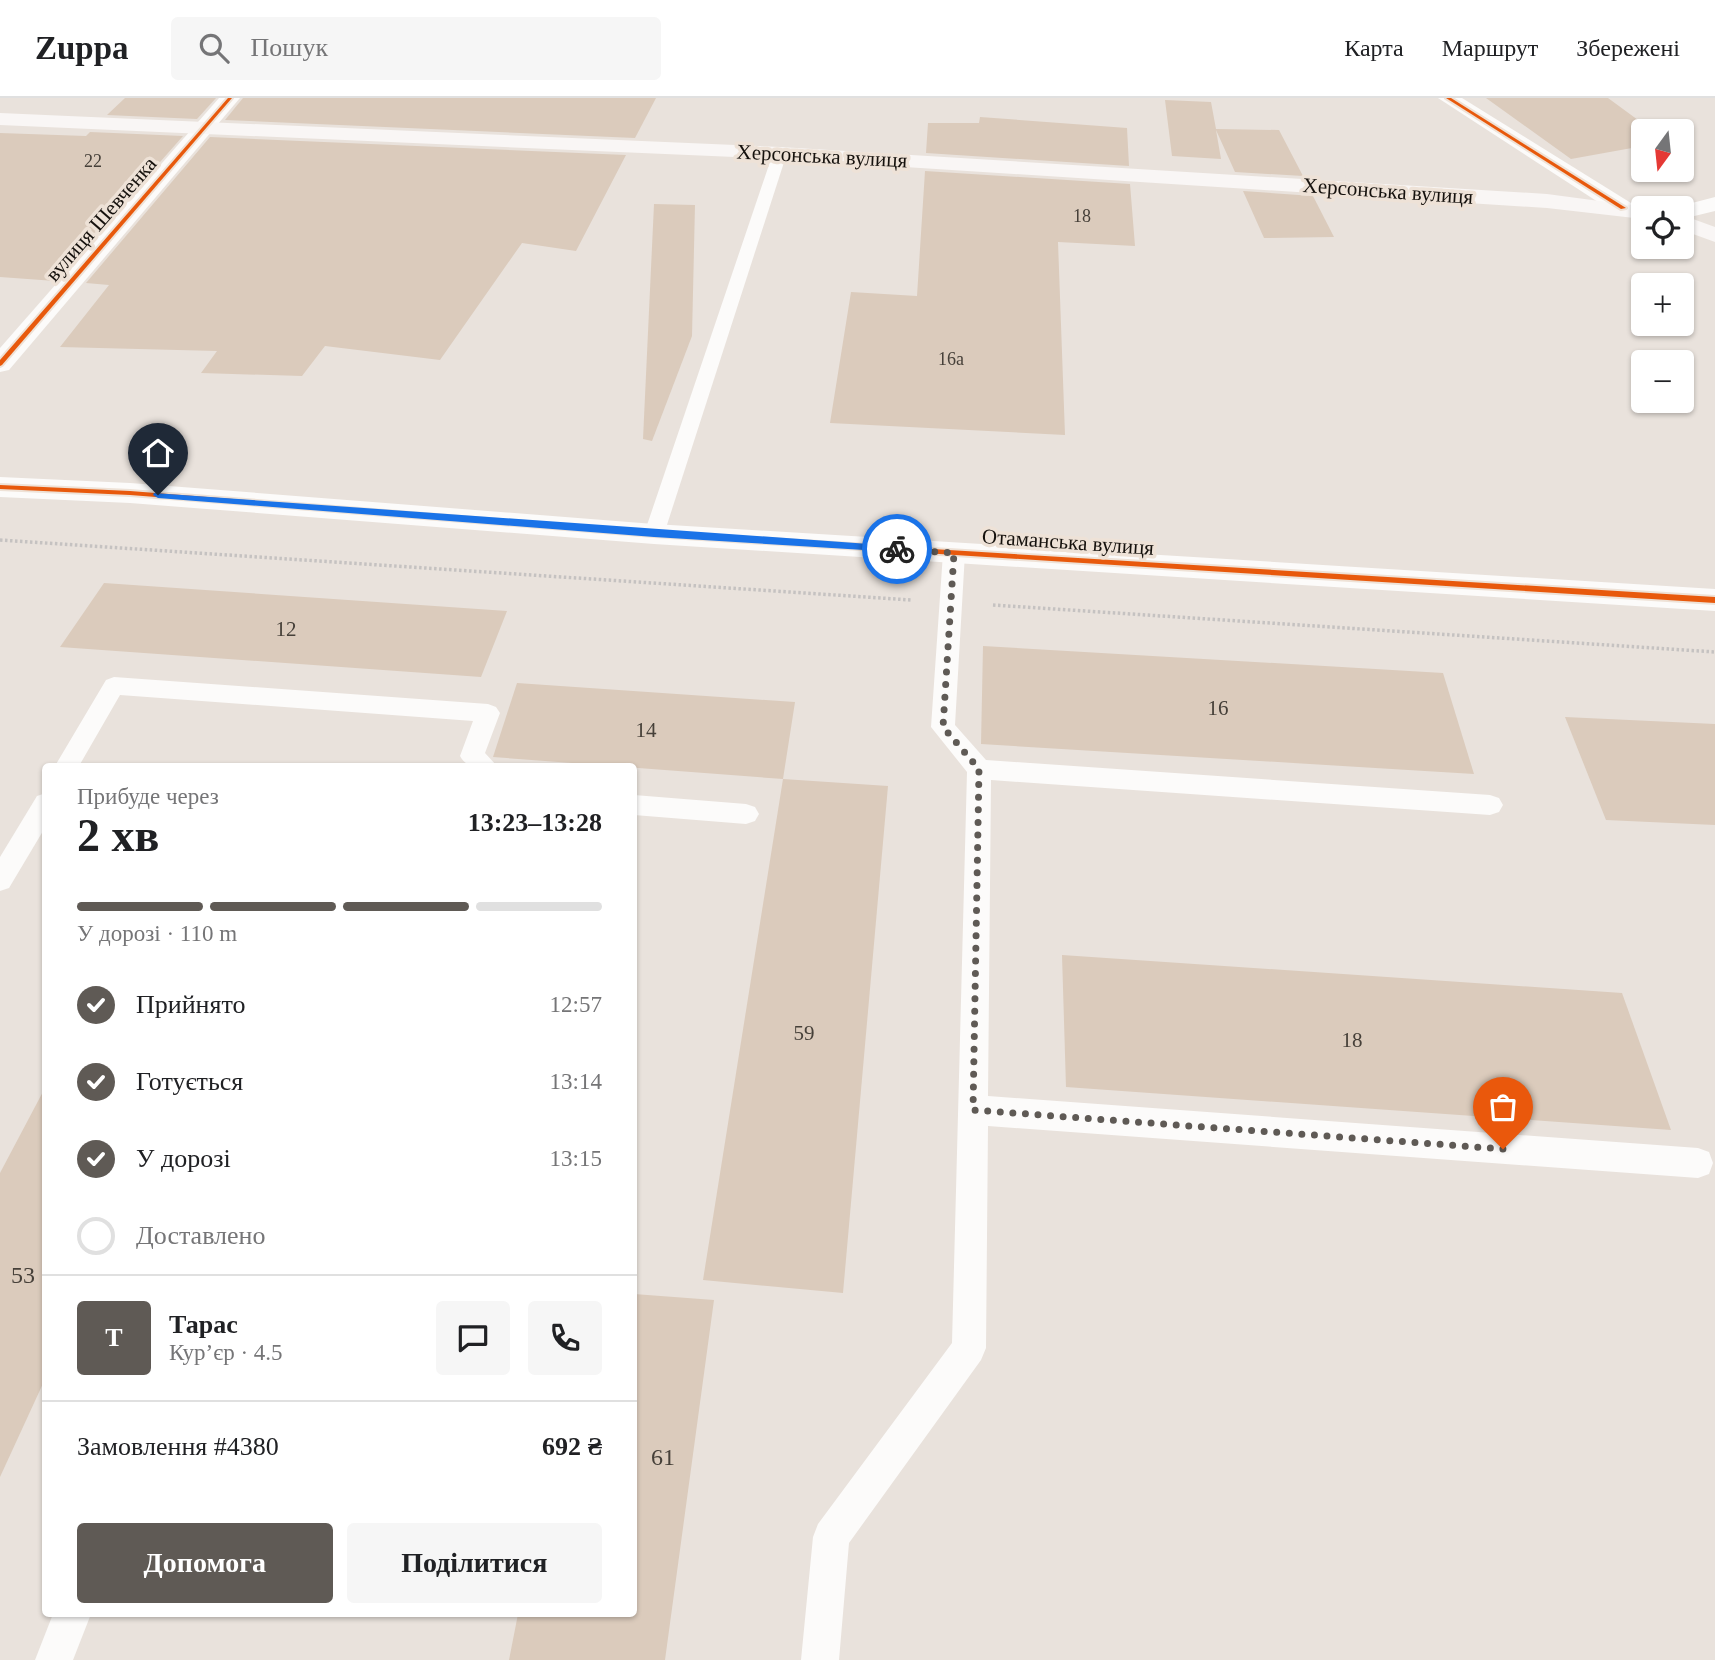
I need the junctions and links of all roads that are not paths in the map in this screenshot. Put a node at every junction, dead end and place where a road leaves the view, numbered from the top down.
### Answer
1 (230, 98) edge
2 (1448, 98) edge
3 (0, 119) edge
4 (203, 128) junction
5 (780, 153) junction
6 (1715, 204) edge
7 (1631, 209) edge
8 (1694, 209) edge
9 (1631, 210) edge
10 (1694, 227) edge
11 (1715, 235) edge
12 (0, 364) edge
13 (0, 487) edge
14 (654, 534) junction
15 (954, 553) junction
16 (1715, 600) edge
17 (69, 763) edge
18 (481, 763) edge
19 (979, 769) junction
20 (637, 805) edge
21 (1490, 805) dead end
22 (42, 810) edge
23 (746, 814) dead end
24 (0, 880) edge
25 (973, 1110) junction
26 (1698, 1163) dead end
27 (71, 1617) edge
28 (54, 1660) edge
29 (820, 1660) edge

1 - 4 street, вулиця Шевченка
2 - 7 street
3 - 4 main road, Херсонська вулиця
4 - 5 main road, Херсонська вулиця
4 - 12 street, вулиця Шевченка
5 - 9 main road, Херсонська вулиця
5 - 14 lane
6 - 8 street
10 - 11 main road
13 - 14 street, Отаманська вулиця
14 - 15 street, Отаманська вулиця
15 - 16 street, Отаманська вулиця
15 - 19 lane
17 - 18 lane
19 - 21 lane
19 - 25 lane
20 - 23 lane
22 - 24 lane
25 - 26 lane
25 - 29 lane
27 - 28 lane

